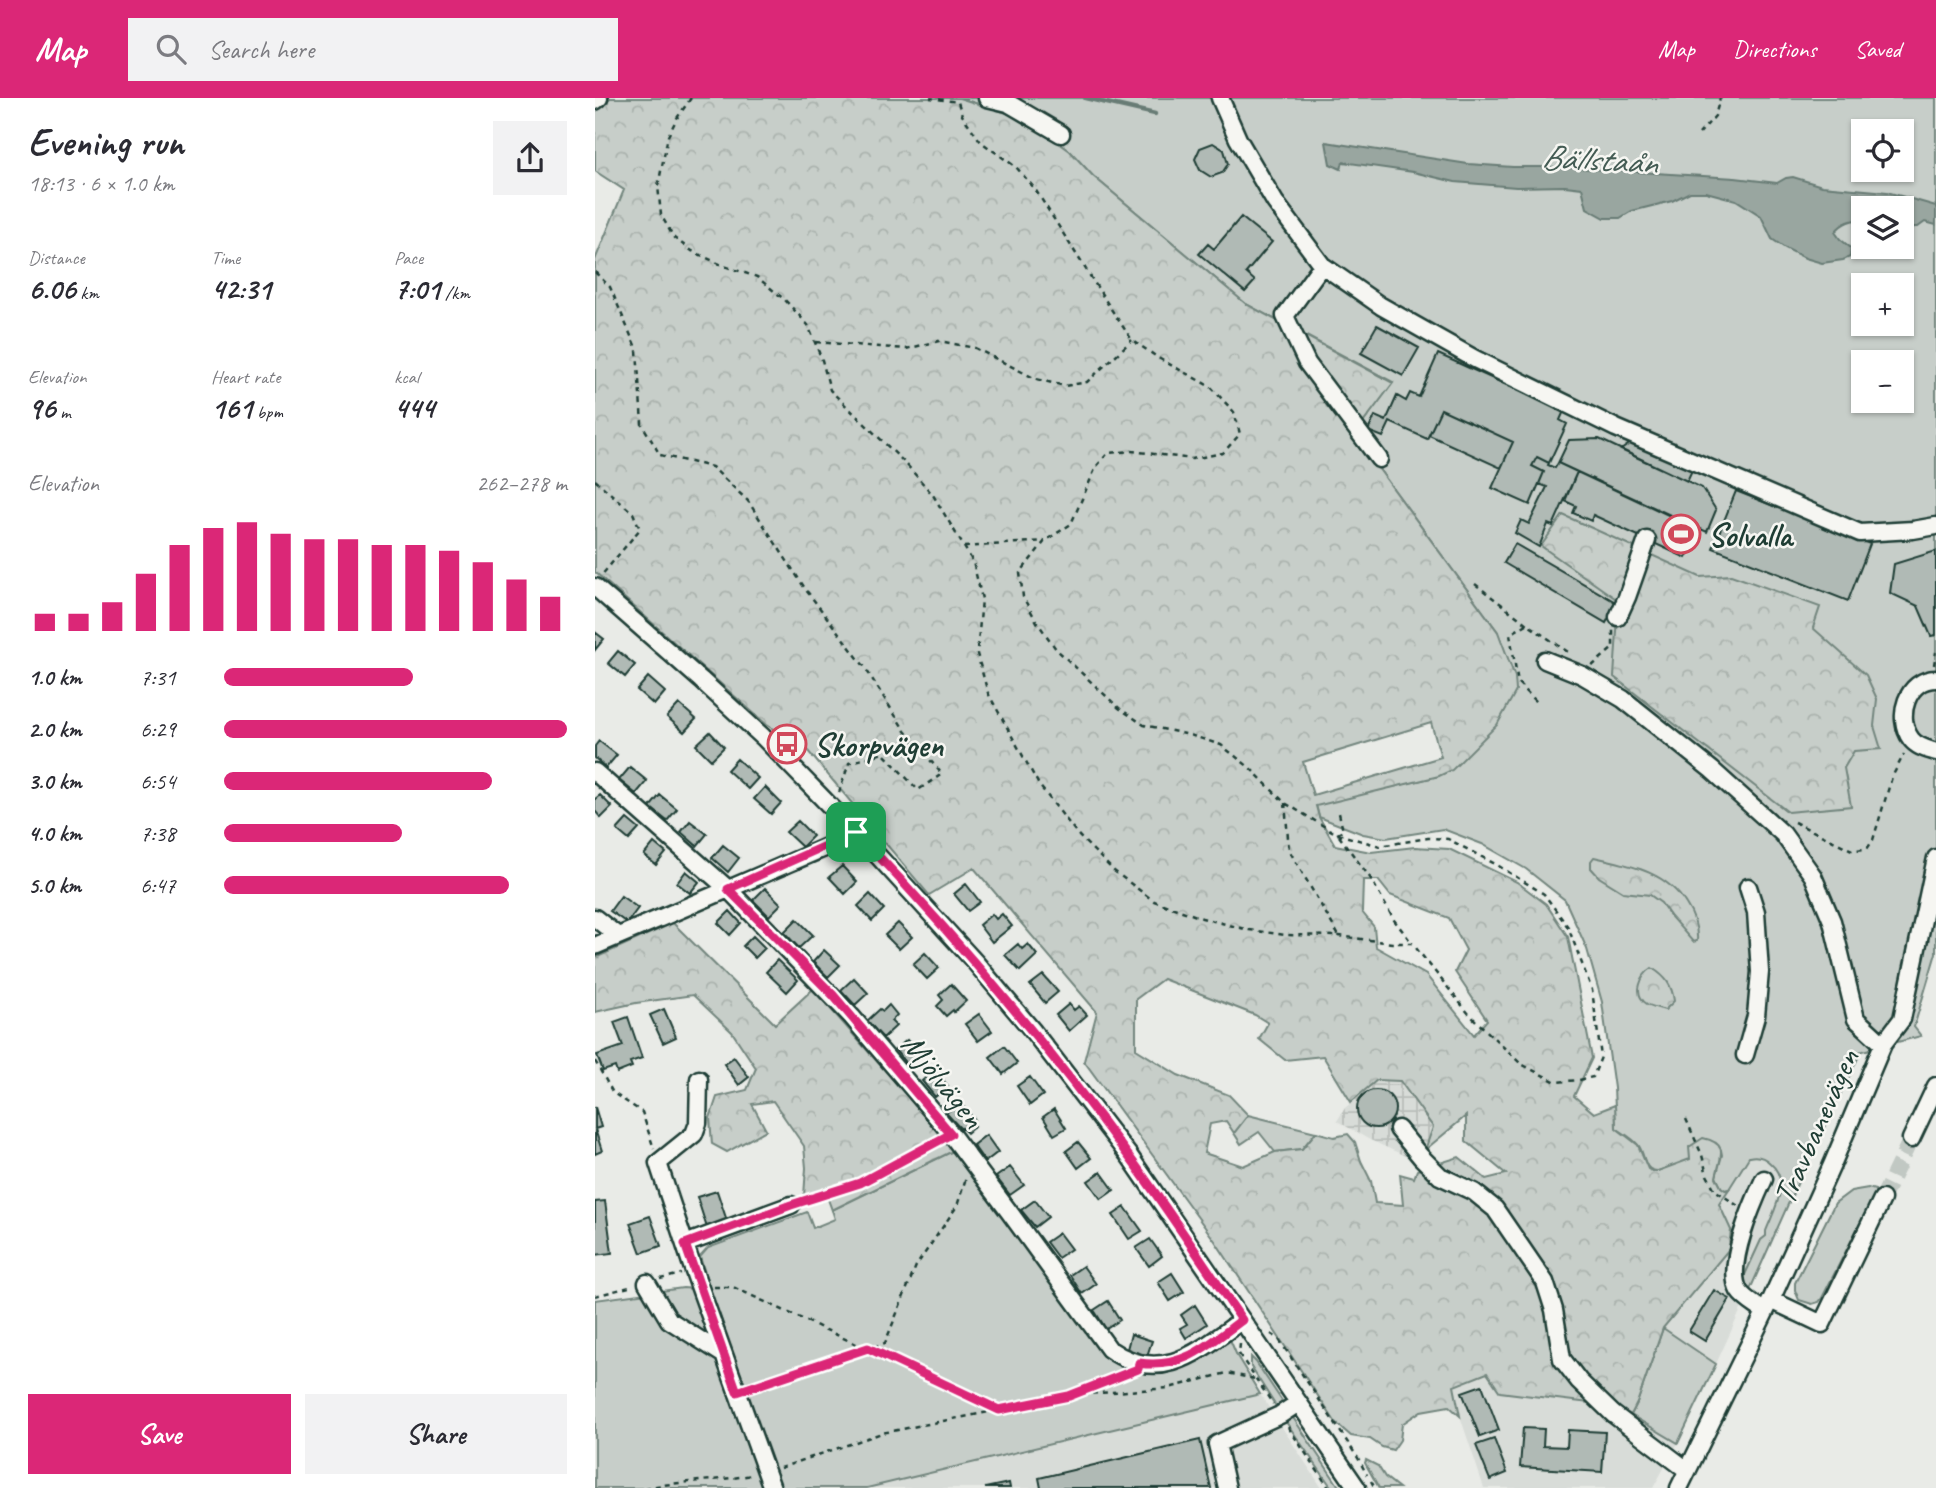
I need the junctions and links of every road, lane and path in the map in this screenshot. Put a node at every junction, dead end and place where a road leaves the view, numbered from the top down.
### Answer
1 (691, 98) edge
2 (930, 98) edge
3 (987, 98) edge
4 (1220, 98) edge
5 (1720, 98) edge
6 (959, 100) edge
7 (1061, 134) dead end
8 (1699, 134) dead end
9 (1322, 265) junction
10 (595, 272) edge
11 (1132, 340) junction
12 (815, 342) junction
13 (1379, 459) dead end
14 (595, 480) edge
15 (1936, 526) edge
16 (1647, 540) dead end
17 (1045, 541) junction
18 (964, 547) junction
19 (1475, 584) dead end
20 (595, 586) edge
21 (1618, 617) joint
22 (1527, 624) junction
23 (1570, 653) dead end
24 (1545, 660) dead end
25 (1596, 671) dead end
26 (1936, 678) edge
27 (1539, 704) dead end
28 (1911, 739) junction
29 (1936, 752) edge
30 (595, 772) edge
31 (1286, 803) junction
32 (834, 809) junction
33 (1339, 813) dead end
34 (1790, 821) dead end
35 (856, 832) junction
36 (1337, 834) junction
37 (1936, 858) edge
38 (1748, 887) dead end
39 (728, 889) junction
40 (1737, 904) dead end
41 (1756, 912) junction
42 (595, 918) edge
43 (618, 936) junction
44 (1339, 936) junction
45 (1412, 943) junction
46 (595, 946) edge
47 (1882, 1048) junction
48 (1745, 1055) dead end
49 (595, 1061) edge
50 (699, 1079) dead end
51 (1936, 1086) edge
52 (1686, 1119) dead end
53 (1398, 1129) dead end
54 (951, 1134) junction
55 (1910, 1139) tunnel mouth
56 (971, 1161) junction
57 (658, 1163) junction
58 (1764, 1178) dead end
59 (1882, 1199) tunnel mouth
60 (791, 1205) joint
61 (1748, 1214) junction
62 (685, 1244) junction
63 (647, 1283) dead end
64 (700, 1287) junction
65 (1768, 1306) junction
66 (1242, 1320) junction
67 (1266, 1332) dead end
68 (868, 1348) junction
69 (724, 1355) junction
70 (1139, 1363) junction
71 (1256, 1380) dead end
72 (737, 1392) junction
73 (1069, 1396) junction
74 (1298, 1403) junction
75 (999, 1410) junction
76 (1687, 1470) junction
77 (769, 1480) edge
78 (645, 1488) edge
79 (1227, 1488) edge
80 (1357, 1488) edge
81 (1375, 1488) edge
82 (1681, 1488) edge

1 - 12 path
2 - 6 path
3 - 7 street
4 - 9 street
5 - 8 path
6 - 11 path
9 - 13 street
9 - 15 street
10 - 32 path
11 - 12 path
11 - 17 path
12 - 18 path
14 - 20 path
16 - 21 street
17 - 18 path
17 - 31 path
18 - 44 path
19 - 22 path
20 - 32 street
21 - 25 path
22 - 23 path
22 - 27 path
24 - 47 street, Travbanevägen
26 - 28 street
28 - 29 street
28 - 34 path
30 - 39 street, Mjölvägen
31 - 36 path
31 - 44 path
32 - 35 street
33 - 36 path
35 - 39 street
35 - 66 street
36 - 45 path
36 - 45 path
37 - 47 street
38 - 41 street
39 - 43 street
39 - 54 street, Mjölvägen
40 - 41 street
41 - 48 street
42 - 43 street
43 - 46 street
44 - 45 path
47 - 65 street, Travbanevägen
49 - 57 path
50 - 57 street
51 - 55 street
52 - 61 path
53 - 76 street
54 - 56 street, Mjölvägen
54 - 60 path
56 - 68 path
56 - 70 street, Mjölvägen
57 - 62 street
58 - 61 street
59 - 65 street
60 - 62 street
61 - 65 street
62 - 64 street
63 - 69 street
64 - 68 path
64 - 69 street
65 - 76 street, Travbanevägen
66 - 70 street, Mjölvägen
66 - 74 street
67 - 81 path
68 - 72 path
68 - 75 path
69 - 72 street
70 - 73 path
71 - 73 path
72 - 77 street
73 - 75 path
74 - 79 street
74 - 80 street
75 - 77 path
76 - 82 street, Travbanevägen
77 - 78 path

